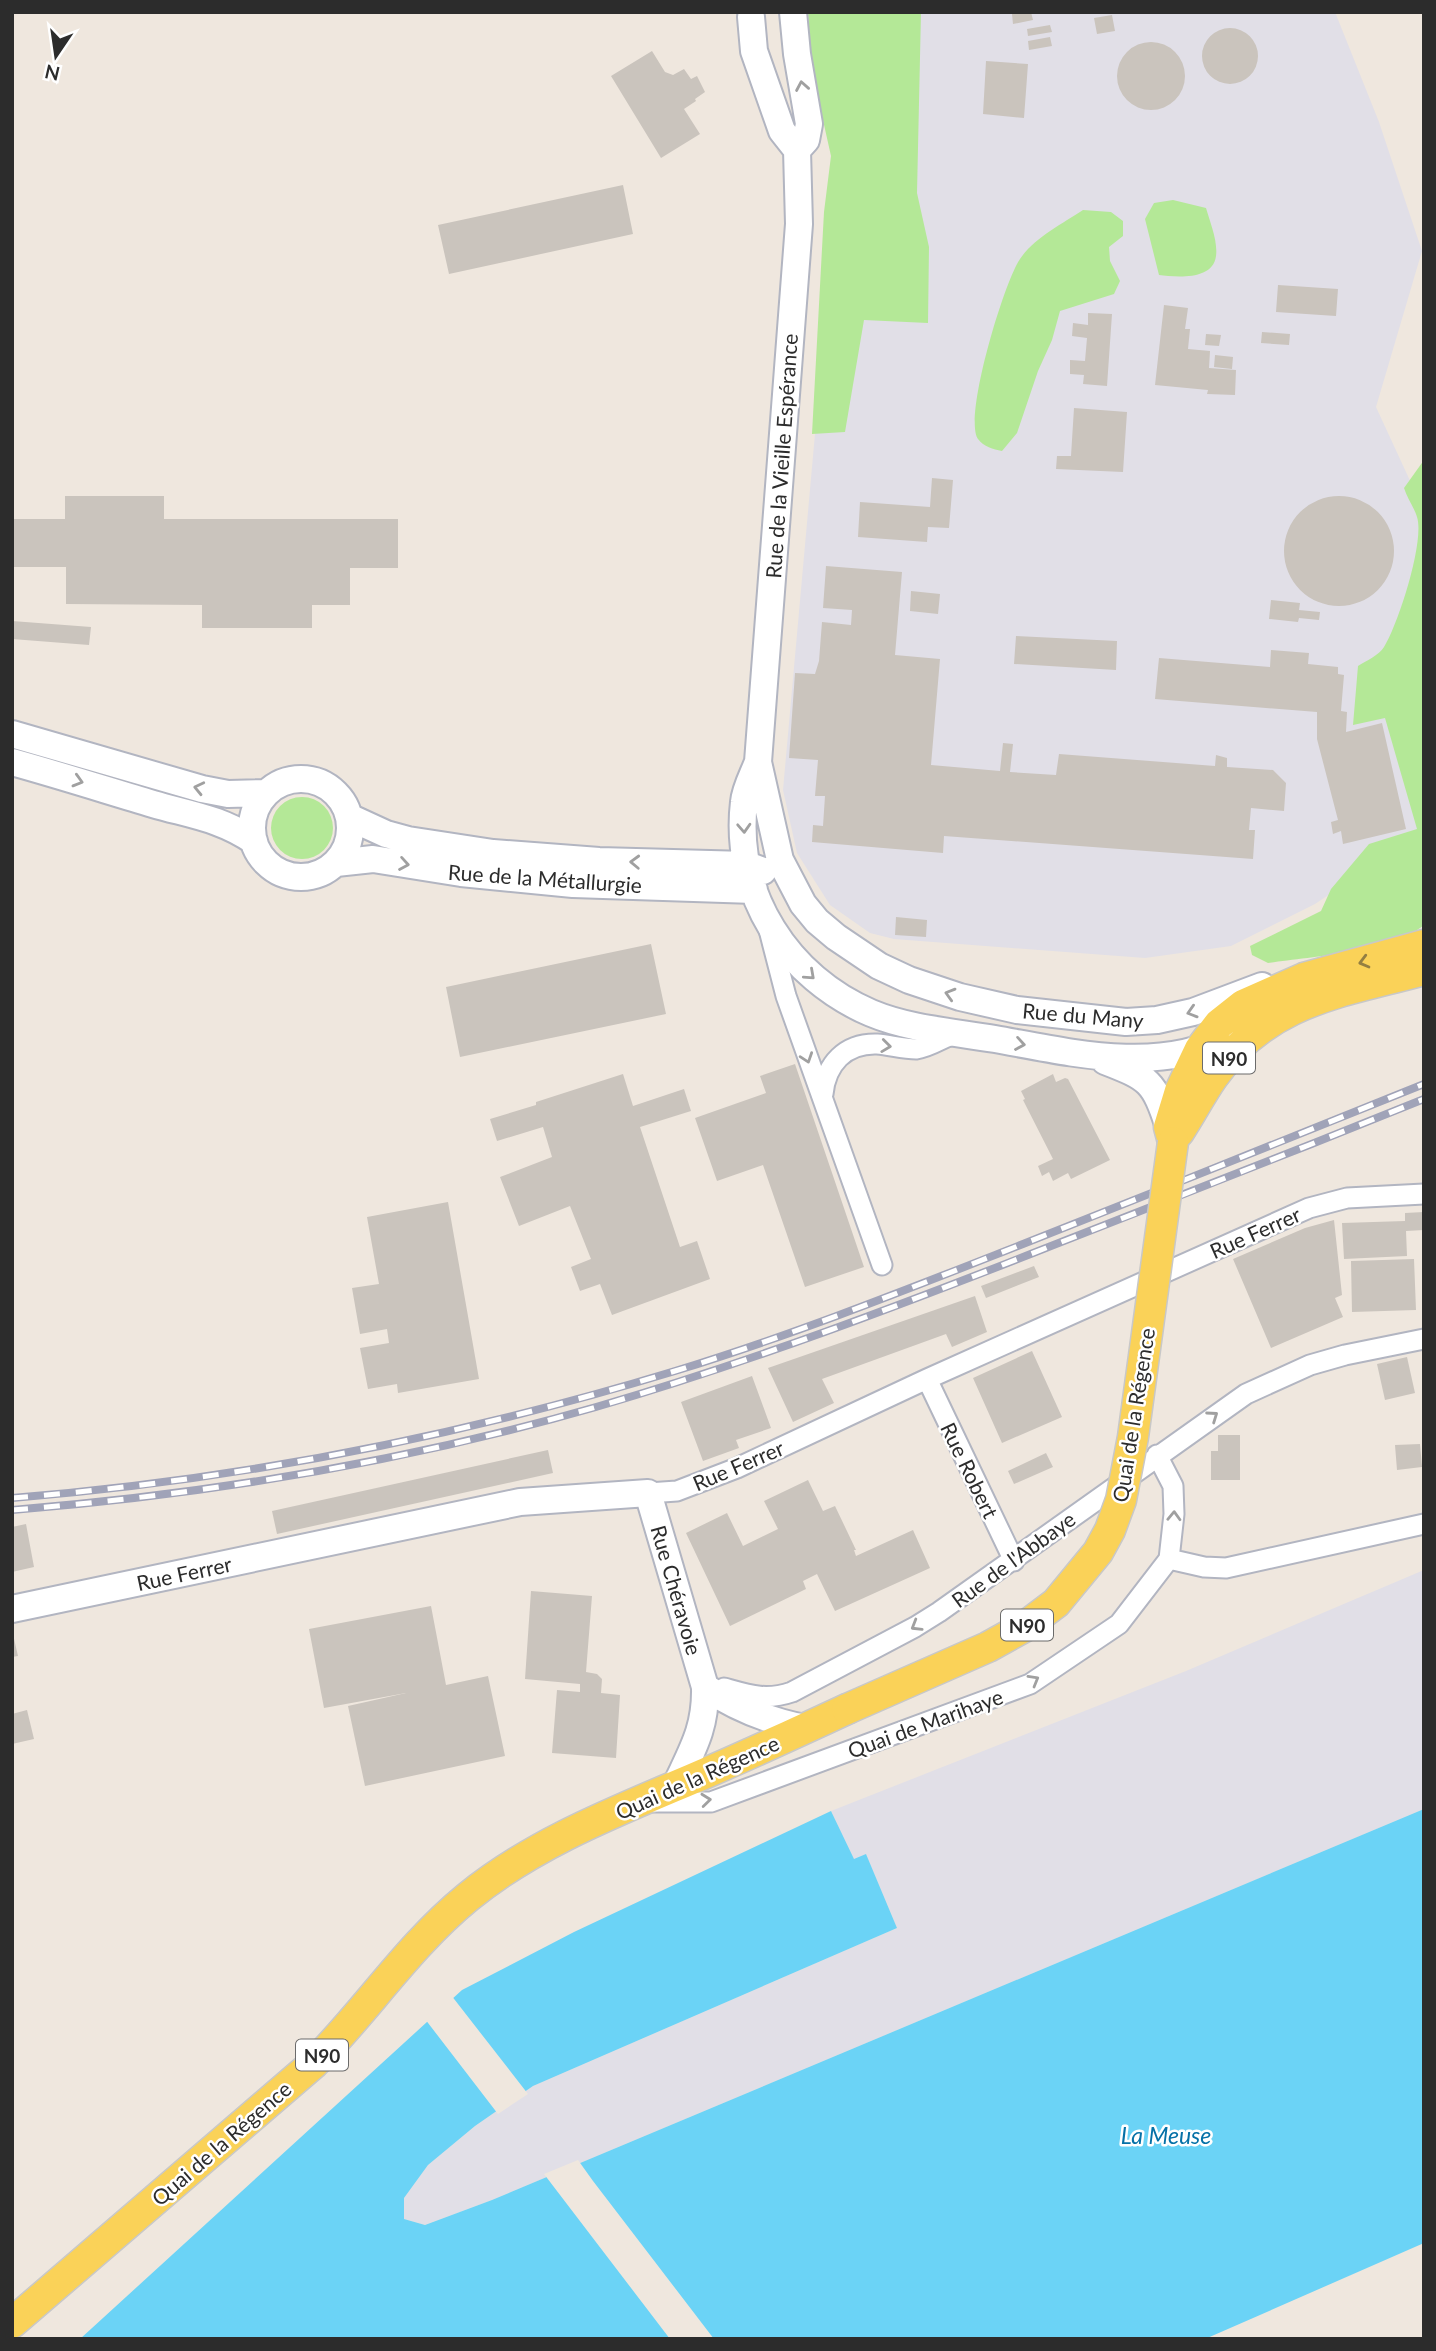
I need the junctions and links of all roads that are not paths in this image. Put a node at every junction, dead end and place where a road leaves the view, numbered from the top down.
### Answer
1 (782, 12) edge
2 (793, 12) edge
3 (748, 15) edge
4 (797, 150) junction
5 (12, 734) edge
6 (12, 762) edge
7 (758, 762) junction
8 (267, 793) junction
9 (349, 817) junction
10 (254, 841) junction
11 (336, 863) junction
12 (750, 877) junction
13 (803, 904) junction
14 (768, 922) junction
15 (1424, 945) edge
16 (1424, 970) edge
17 (1307, 989) junction
18 (959, 1033) junction
19 (1200, 1049) junction
20 (1093, 1057) junction
21 (823, 1094) junction
22 (1171, 1134) junction
23 (1424, 1194) edge
24 (882, 1265) dead end
25 (1424, 1339) edge
26 (927, 1379) junction
27 (1157, 1455) junction
28 (648, 1493) junction
29 (1424, 1524) edge
30 (1169, 1559) junction
31 (1014, 1561) junction
32 (12, 1609) edge
33 (705, 1687) junction
34 (805, 1728) junction
35 (675, 1787) junction
36 (638, 1802) junction
37 (12, 2323) edge

1 - 3 street
4 -> 2 street, Rue de la Vieille Espérance
3 - 4 street
4 - 7 street, Rue de la Vieille Espérance
8 -> 5 street
6 -> 10 street, Rue de la Métallurgie
7 -> 12 street, Rue de la Vieille Espérance
7 - 13 street, Rue de la Vieille Espérance
8 - 9 street
8 - 10 street
9 - 11 street
12 -> 9 street, Rue de la Métallurgie
10 - 11 street, Rue de la Métallurgie
11 -> 12 street, Rue de la Métallurgie
12 - 13 street
12 - 14 street, Rue de la Vieille Espérance
17 -> 13 street, Rue du Many
14 -> 18 street, Rue du Many
14 -> 21 street, Rue de la Vieille Espérance
15 -> 17 main road, Rue du Many / N90
16 - 17 main road, Rue du Many / N90
17 - 19 main road, N90
17 - 22 main road, N90
18 -> 20 street, Rue du Many
21 -> 18 street
19 - 20 street
19 - 22 main road, N90
20 - 22 street
21 - 24 street, Rue de la Vieille Espérance
22 - 34 main road, Quai de la Régence / N90, bridge
23 - 26 street, Rue Ferrer
27 -> 25 street, Rue de l'Abbaye
26 - 28 street, Rue Ferrer
26 - 31 street, Rue Robert
30 -> 27 street
27 - 31 street, Rue de l'Abbaye
28 - 32 street, Rue Ferrer
28 - 33 street, Rue Chéravoie
29 - 30 street
36 -> 30 street, Quai de Marihaye
31 -> 33 street, Rue de l'Abbaye
33 - 34 street
33 - 35 street, Rue Chéravoie
34 - 35 main road, Quai de la Régence / N90
35 - 36 main road, Quai de la Régence / N90
36 - 37 main road, Quai de la Régence / N90

